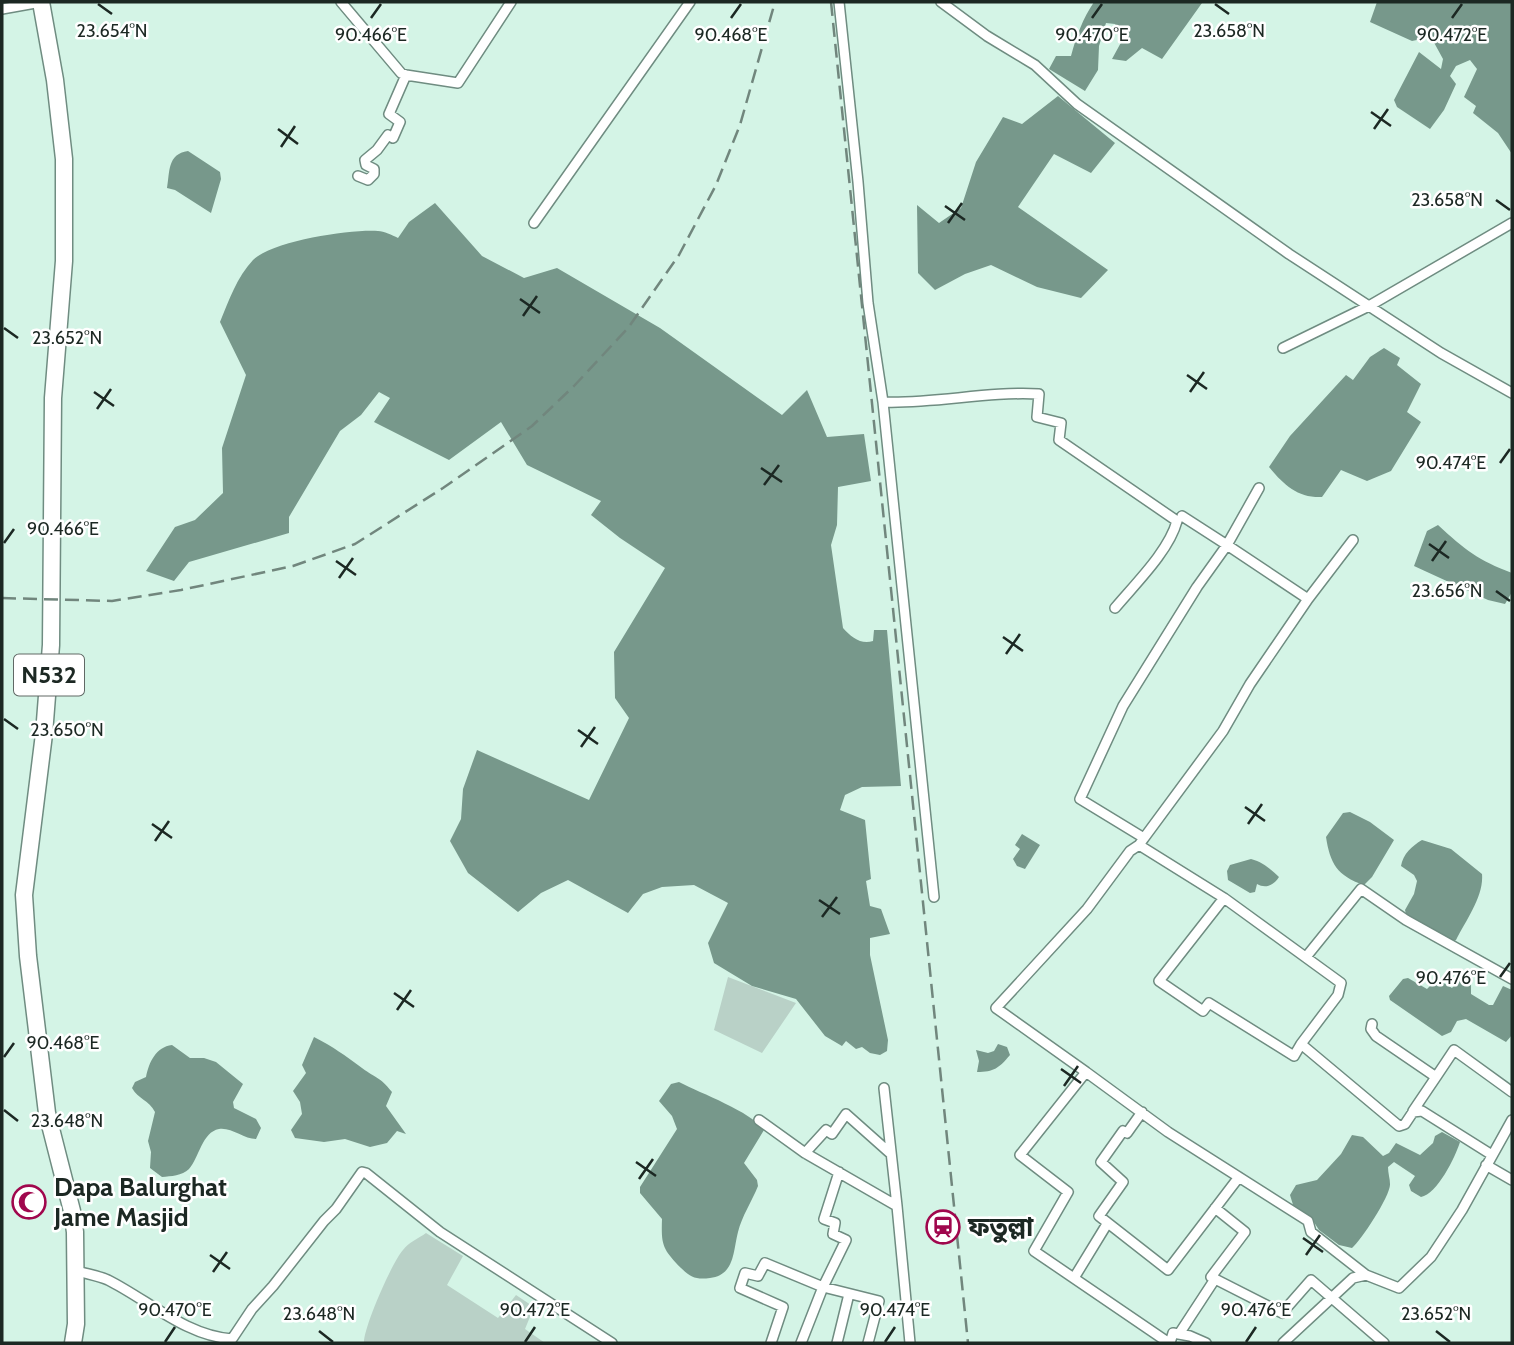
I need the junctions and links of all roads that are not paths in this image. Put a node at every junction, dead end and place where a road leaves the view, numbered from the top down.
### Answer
1 (41, 2) edge
2 (341, 2) edge
3 (511, 2) edge
4 (690, 2) edge
5 (839, 2) edge
6 (941, 2) edge
7 (2, 9) edge
8 (406, 75) junction
9 (358, 176) dead end
10 (534, 223) dead end
11 (1512, 223) edge
12 (1369, 306) junction
13 (1283, 348) dead end
14 (1512, 393) edge
15 (883, 402) junction
16 (1259, 488) dead end
17 (1182, 516) dead end
18 (1353, 540) dead end
19 (1227, 545) junction
20 (1308, 599) junction
21 (1115, 608) dead end
22 (1142, 842) junction
23 (934, 897) dead end
24 (1224, 898) junction
25 (1306, 957) junction
26 (1512, 979) edge
27 (1372, 1024) dead end
28 (1301, 1044) junction
29 (1086, 1072) junction
30 (1436, 1077) junction
31 (884, 1088) dead end
32 (1512, 1092) edge
33 (1142, 1112) junction
34 (1413, 1112) junction
35 (759, 1120) dead end
36 (1512, 1121) edge
37 (805, 1153) junction
38 (891, 1154) junction
39 (1492, 1155) junction
40 (1486, 1165) junction
41 (839, 1172) junction
42 (1239, 1177) junction
43 (1512, 1180) edge
44 (897, 1206) junction
45 (1215, 1208) junction
46 (1107, 1224) junction
47 (77, 1271) junction
48 (1366, 1275) junction
49 (1074, 1278) junction
50 (1215, 1279) junction
51 (823, 1287) junction
52 (849, 1294) junction
53 (1333, 1299) junction
54 (1179, 1334) junction
55 (73, 1343) edge
56 (612, 1343) edge
57 (771, 1343) edge
58 (801, 1343) edge
59 (836, 1343) edge
60 (868, 1343) edge
61 (910, 1343) edge
62 (1169, 1343) edge
63 (1206, 1343) edge
64 (1284, 1343) edge
65 (1384, 1343) edge

1 - 7 street
1 - 47 highway, N532
2 - 8 street
3 - 8 street
4 - 10 street
5 - 15 street
6 - 12 street
8 - 9 street
11 - 12 street
12 - 13 street
12 - 14 street
15 - 21 street
15 - 23 street
16 - 19 street
17 - 19 street
18 - 20 street
19 - 20 street
19 - 22 street
20 - 22 street
22 - 24 street
22 - 29 street
24 - 25 street
24 - 28 street
25 - 26 street
25 - 28 street
27 - 30 street
28 - 34 street
29 - 33 street
29 - 49 street
30 - 32 street
30 - 34 street
31 - 38 street
33 - 42 street
33 - 46 street
34 - 39 street
35 - 37 street
36 - 39 street
37 - 38 street
37 - 41 street
38 - 44 street
39 - 40 street
40 - 43 street
40 - 48 street
41 - 44 street
41 - 51 street
42 - 45 street
42 - 48 street
44 - 61 street
45 - 46 street
45 - 50 street
46 - 49 street
47 - 55 highway, N532
47 - 56 street
48 - 53 street
49 - 62 street
50 - 53 street
50 - 54 street
51 - 52 street
51 - 57 street
51 - 58 street
52 - 59 street
52 - 60 street
53 - 64 street
53 - 65 street
54 - 62 street
54 - 63 street

